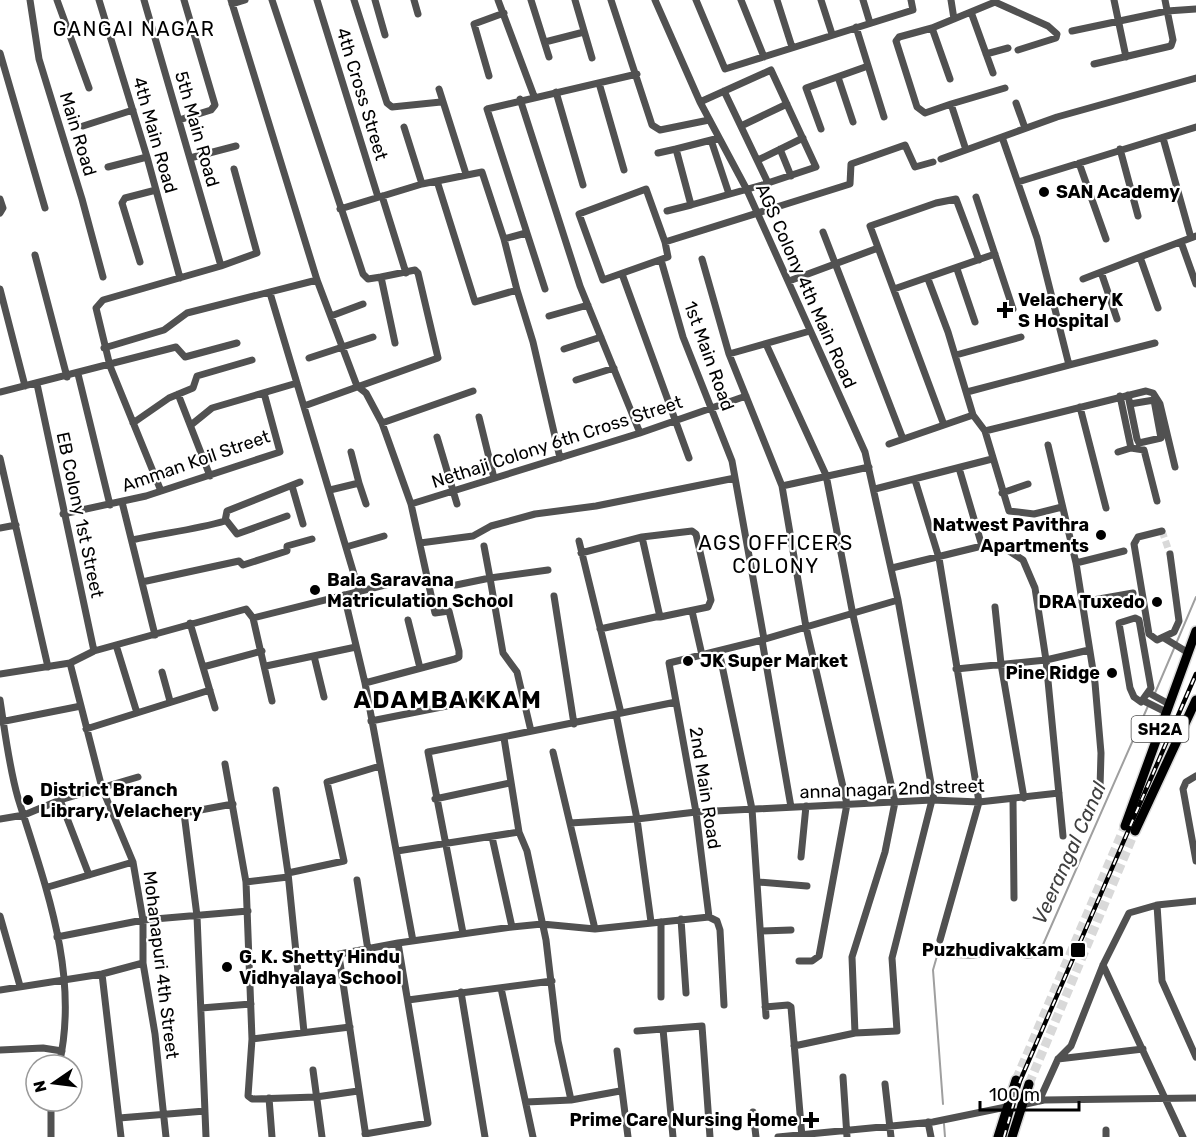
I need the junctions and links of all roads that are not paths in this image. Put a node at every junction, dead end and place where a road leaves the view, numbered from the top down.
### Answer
1 (30, 0) edge
2 (57, 0) edge
3 (99, 0) edge
4 (144, 0) edge
5 (184, 0) edge
6 (244, 0) edge
7 (272, 0) edge
8 (317, 0) edge
9 (354, 0) edge
10 (375, 0) edge
11 (414, 0) edge
12 (498, 0) edge
13 (531, 0) edge
14 (575, 0) edge
15 (611, 0) edge
16 (655, 0) edge
17 (696, 0) edge
18 (741, 0) edge
19 (777, 0) edge
20 (821, 0) edge
21 (863, 0) edge
22 (911, 0) edge
23 (951, 0) edge
24 (1114, 0) edge
25 (1165, 0) edge
26 (995, 1) edge
27 (232, 2) edge
28 (1196, 9) edge
29 (1167, 11) junction
30 (971, 12) junction
31 (418, 14) dead end
32 (504, 14) junction
33 (954, 19) junction
34 (1118, 21) junction
35 (870, 23) junction
36 (856, 27) junction
37 (932, 28) junction
38 (1072, 31) dead end
39 (584, 32) junction
40 (832, 34) junction
41 (385, 35) dead end
42 (545, 42) junction
43 (792, 47) junction
44 (1008, 48) dead end
45 (1018, 50) dead end
46 (0, 53) edge
47 (986, 54) junction
48 (549, 57) dead end
49 (764, 57) junction
50 (1126, 57) junction
51 (592, 58) dead end
52 (1094, 64) dead end
53 (868, 66) junction
54 (993, 73) dead end
55 (637, 74) junction
56 (489, 76) dead end
57 (838, 77) junction
58 (1196, 78) edge
59 (950, 79) dead end
60 (600, 83) junction
61 (89, 88) dead end
62 (1005, 88) dead end
63 (439, 89) dead end
64 (724, 91) junction
65 (556, 92) junction
66 (534, 96) junction
67 (520, 99) junction
68 (441, 102) junction
69 (700, 102) junction
70 (1016, 103) dead end
71 (788, 104) junction
72 (951, 104) junction
73 (133, 110) junction
74 (884, 117) dead end
75 (180, 120) junction
76 (710, 120) junction
77 (853, 122) dead end
78 (83, 126) dead end
79 (741, 126) junction
80 (404, 127) dead end
81 (1025, 128) junction
82 (1196, 128) edge
83 (821, 129) dead end
84 (1002, 137) junction
85 (719, 138) junction
86 (803, 138) junction
87 (1163, 138) junction
88 (711, 140) junction
89 (236, 146) dead end
90 (676, 149) junction
91 (780, 149) junction
92 (1120, 149) junction
93 (966, 150) junction
94 (658, 153) dead end
95 (147, 157) junction
96 (190, 159) junction
97 (758, 160) junction
98 (1079, 162) junction
99 (108, 167) dead end
100 (234, 169) dead end
101 (624, 170) dead end
102 (466, 174) junction
103 (791, 176) junction
104 (437, 181) junction
105 (1017, 182) junction
106 (768, 183) junction
107 (422, 184) junction
108 (583, 185) dead end
109 (156, 190) junction
110 (747, 190) junction
111 (729, 194) junction
112 (380, 197) junction
113 (976, 197) dead end
114 (0, 199) edge
115 (691, 205) junction
116 (45, 208) dead end
117 (340, 209) junction
118 (1, 212) edge
119 (667, 212) dead end
120 (759, 214) junction
121 (1138, 216) dead end
122 (823, 232) dead end
123 (526, 233) junction
124 (1193, 237) edge
125 (504, 239) junction
126 (1106, 239) dead end
127 (665, 242) junction
128 (1181, 242) junction
129 (878, 248) junction
130 (995, 254) junction
131 (35, 255) dead end
132 (1140, 256) junction
133 (702, 259) dead end
134 (661, 260) junction
135 (979, 260) junction
136 (140, 262) dead end
137 (835, 264) junction
138 (221, 266) junction
139 (957, 268) junction
140 (1101, 272) junction
141 (406, 273) junction
142 (103, 277) dead end
143 (381, 277) junction
144 (623, 277) junction
145 (180, 278) junction
146 (928, 279) junction
147 (1083, 279) dead end
148 (317, 280) junction
149 (789, 281) junction
150 (1196, 284) edge
151 (0, 289) edge
152 (545, 289) dead end
153 (894, 289) junction
154 (517, 290) junction
155 (270, 293) junction
156 (363, 304) dead end
157 (588, 305) junction
158 (1158, 308) dead end
159 (1013, 309) dead end
160 (330, 316) junction
161 (549, 316) dead end
162 (1117, 319) dead end
163 (975, 322) dead end
164 (810, 331) junction
165 (373, 337) dead end
166 (601, 337) junction
167 (1021, 337) dead end
168 (237, 342) dead end
169 (395, 343) dead end
170 (1155, 343) dead end
171 (766, 344) junction
172 (104, 348) junction
173 (342, 348) junction
174 (564, 349) dead end
175 (729, 354) junction
176 (956, 355) junction
177 (309, 358) dead end
178 (252, 360) dead end
179 (1069, 365) junction
180 (110, 366) junction
181 (614, 368) junction
182 (78, 374) junction
183 (67, 377) junction
184 (576, 380) dead end
185 (297, 383) junction
186 (37, 384) junction
187 (25, 386) junction
188 (357, 386) junction
189 (473, 391) dead end
190 (1148, 391) junction
191 (0, 392) edge
192 (264, 393) junction
193 (968, 393) junction
194 (178, 394) junction
195 (1128, 395) junction
196 (746, 396) junction
197 (1120, 396) junction
198 (1150, 399) junction
199 (1130, 404) junction
200 (304, 406) junction
201 (1080, 407) junction
202 (712, 408) junction
203 (973, 415) junction
204 (478, 417) dead end
205 (1161, 419) junction
206 (675, 422) junction
207 (133, 423) junction
208 (382, 423) junction
209 (191, 425) junction
210 (944, 426) junction
211 (985, 431) junction
212 (640, 433) junction
213 (437, 437) dead end
214 (903, 439) junction
215 (889, 444) dead end
216 (1048, 445) dead end
217 (1131, 448) junction
218 (351, 452) dead end
219 (1118, 452) dead end
220 (0, 458) edge
221 (560, 458) junction
222 (689, 458) dead end
223 (992, 459) junction
224 (869, 467) junction
225 (1175, 467) dead end
226 (959, 468) junction
227 (826, 475) junction
228 (210, 476) junction
229 (494, 478) junction
230 (735, 478) junction
231 (915, 480) junction
232 (300, 482) dead end
233 (359, 483) junction
234 (1028, 484) dead end
235 (292, 486) junction
236 (782, 486) junction
237 (875, 489) junction
238 (330, 490) junction
239 (161, 491) junction
240 (453, 492) junction
241 (1002, 494) junction
242 (1158, 501) dead end
243 (122, 502) junction
244 (366, 504) dead end
245 (411, 504) junction
246 (457, 504) dead end
247 (110, 505) junction
248 (1062, 507) junction
249 (1106, 508) dead end
250 (63, 514) junction
251 (287, 516) dead end
252 (226, 520) junction
253 (303, 524) dead end
254 (16, 525) junction
255 (0, 528) edge
256 (1162, 531) dead end
257 (384, 536) dead end
258 (642, 537) junction
259 (132, 540) junction
260 (312, 540) dead end
261 (579, 541) dead end
262 (420, 543) junction
263 (484, 546) dead end
264 (982, 546) junction
265 (346, 547) junction
266 (1124, 550) dead end
267 (581, 553) junction
268 (1170, 554) tunnel mouth
269 (939, 558) junction
270 (1076, 563) junction
271 (892, 568) junction
272 (548, 570) dead end
273 (490, 578) junction
274 (142, 582) junction
275 (393, 583) dead end
276 (456, 585) dead end
277 (359, 591) junction
278 (1134, 593) dead end
279 (344, 595) junction
280 (554, 596) dead end
281 (898, 600) junction
282 (1082, 602) junction
283 (995, 607) dead end
284 (692, 612) junction
285 (853, 615) junction
286 (660, 616) junction
287 (253, 618) junction
288 (408, 620) dead end
289 (190, 623) junction
290 (806, 627) junction
291 (600, 629) junction
292 (1196, 632) edge
293 (154, 635) junction
294 (1166, 638) junction
295 (763, 640) junction
296 (116, 645) junction
297 (356, 647) junction
298 (1182, 647) junction
299 (1089, 650) junction
300 (94, 651) junction
301 (262, 651) junction
302 (719, 651) junction
303 (702, 655) junction
304 (314, 656) junction
305 (1046, 660) junction
306 (70, 663) junction
307 (1001, 664) junction
308 (266, 666) junction
309 (48, 667) junction
310 (203, 667) junction
311 (420, 668) junction
312 (956, 669) junction
313 (162, 672) dead end
314 (0, 674) edge
315 (365, 683) junction
316 (210, 690) junction
317 (1153, 695) junction
318 (324, 697) dead end
319 (487, 698) dead end
320 (0, 700) edge
321 (1196, 700) edge
322 (170, 701) junction
323 (272, 701) dead end
324 (676, 702) junction
325 (1149, 703) junction
326 (81, 706) junction
327 (215, 708) dead end
328 (1168, 708) junction
329 (137, 713) junction
330 (618, 713) junction
331 (2, 721) edge
332 (371, 722) junction
333 (574, 724) junction
334 (86, 729) junction
335 (531, 730) junction
336 (504, 738) junction
337 (553, 752) dead end
338 (225, 764) dead end
339 (380, 766) junction
340 (1196, 776) edge
341 (138, 777) dead end
342 (510, 783) junction
343 (102, 788) junction
344 (1100, 788) dead end
345 (276, 790) dead end
346 (1059, 793) junction
347 (1138, 793) junction
348 (1024, 798) junction
349 (1152, 798) junction
350 (435, 799) junction
351 (1013, 799) junction
352 (60, 800) junction
353 (933, 800) junction
354 (979, 801) junction
355 (895, 802) junction
356 (233, 804) junction
357 (847, 804) junction
358 (806, 806) junction
359 (792, 807) junction
360 (752, 809) junction
361 (696, 812) junction
362 (24, 815) junction
363 (0, 819) edge
364 (637, 819) junction
365 (570, 823) junction
366 (1125, 826) tunnel mouth
367 (1135, 831) tunnel mouth
368 (519, 832) junction
369 (1063, 836) dead end
370 (492, 837) junction
371 (446, 843) junction
372 (397, 851) junction
373 (801, 857) dead end
374 (1196, 861) edge
375 (133, 862) junction
376 (89, 875) junction
377 (288, 875) junction
378 (357, 880) dead end
379 (246, 882) junction
380 (758, 882) junction
381 (807, 886) dead end
382 (48, 887) junction
383 (1014, 898) dead end
384 (1196, 901) edge
385 (1157, 905) junction
386 (248, 911) junction
387 (0, 916) edge
388 (197, 916) junction
389 (709, 917) junction
390 (681, 919) junction
391 (143, 920) junction
392 (651, 922) junction
393 (661, 922) junction
394 (542, 924) junction
395 (512, 927) junction
396 (595, 929) junction
397 (791, 930) dead end
398 (761, 931) junction
399 (463, 933) junction
400 (57, 937) junction
401 (940, 940) dead end
402 (413, 941) junction
403 (398, 943) junction
404 (368, 950) junction
405 (339, 956) junction
406 (799, 961) dead end
407 (297, 962) junction
408 (143, 963) junction
409 (1103, 965) junction
410 (102, 974) junction
411 (64, 980) junction
412 (552, 981) junction
413 (20, 986) junction
414 (501, 988) junction
415 (0, 990) edge
416 (461, 992) junction
417 (686, 993) dead end
418 (660, 997) dead end
419 (408, 1000) junction
420 (251, 1004) junction
421 (724, 1005) dead end
422 (765, 1007) junction
423 (201, 1008) junction
424 (766, 1016) dead end
425 (350, 1027) junction
426 (663, 1029) junction
427 (637, 1031) dead end
428 (304, 1032) junction
429 (855, 1033) junction
430 (252, 1039) junction
431 (794, 1046) junction
432 (1143, 1049) junction
433 (0, 1050) edge
434 (62, 1051) joint
435 (617, 1051) dead end
436 (1196, 1057) edge
437 (1058, 1059) junction
438 (312, 1070) dead end
439 (843, 1077) dead end
440 (1016, 1080) tunnel mouth
441 (885, 1084) dead end
442 (1029, 1084) tunnel mouth
443 (358, 1091) junction
444 (620, 1091) junction
445 (316, 1097) junction
446 (269, 1098) junction
447 (1196, 1098) edge
448 (1167, 1099) junction
449 (571, 1100) junction
450 (1039, 1101) junction
451 (526, 1102) junction
452 (1022, 1105) junction
453 (1006, 1107) junction
454 (206, 1111) junction
455 (753, 1112) dead end
456 (51, 1113) edge
457 (165, 1114) junction
458 (118, 1118) junction
459 (931, 1122) junction
460 (890, 1126) junction
461 (847, 1133) edge
462 (365, 1135) edge
463 (801, 1136) edge
464 (51, 1137) edge
465 (121, 1137) edge
466 (166, 1137) edge
467 (206, 1137) edge
468 (272, 1137) edge
469 (322, 1137) edge
470 (485, 1137) edge
471 (533, 1137) edge
472 (628, 1137) edge
473 (673, 1137) edge
474 (710, 1137) edge
475 (756, 1137) edge
476 (778, 1137) edge
477 (891, 1137) edge
478 (931, 1137) edge
479 (998, 1137) edge
480 (1012, 1137) edge
481 (1184, 1137) edge

1 - 142 street, Main Road
2 - 61 street
3 - 73 street, 4th Main Road
4 - 75 street, 5th Main Road
5 - 75 street
6 - 27 street
7 - 117 street
8 - 112 street, 4th Cross Street
9 - 68 street
10 - 41 street
11 - 31 street
12 - 32 street
13 - 42 street
14 - 39 street
15 - 55 street
16 - 69 street
17 - 49 street
18 - 49 street
19 - 43 street
20 - 40 street
21 - 35 street
22 - 35 street
23 - 33 street
24 - 34 street
25 - 29 street
26 - 30 street
26 - 45 street
27 - 148 street
28 - 29 street
29 - 34 street
29 - 50 street
30 - 33 street
30 - 47 street
32 - 56 street
32 - 66 street
33 - 37 street
34 - 38 street
34 - 50 street
35 - 36 street
36 - 40 street
36 - 53 street
37 - 59 street
37 - 72 street
39 - 42 street
39 - 51 street
40 - 43 street
42 - 48 street
43 - 49 street
44 - 47 street
46 - 116 street
47 - 54 street
50 - 52 street
53 - 57 street
53 - 74 street
55 - 60 street
55 - 76 street
57 - 77 street
57 - 83 street
58 - 81 street
60 - 65 street
60 - 101 street
62 - 72 street
63 - 68 street
64 - 69 street
64 - 71 street
64 - 79 street
65 - 66 street
65 - 108 street
66 - 67 street
67 - 123 street
67 - 157 street
68 - 102 street
69 - 76 street
70 - 81 street
71 - 79 street
71 - 86 street
72 - 93 street
73 - 78 street
73 - 95 street, 4th Main Road
75 - 96 street, 5th Main Road
76 - 85 street, AGS Colony 4th Main Road
79 - 97 street
80 - 107 street
81 - 84 street
82 - 87 street
84 - 93 street
84 - 105 street
85 - 88 street
85 - 110 street, AGS Colony 4th Main Road
86 - 91 street
86 - 103 street
87 - 92 street
87 - 124 street
88 - 90 street
88 - 111 street
89 - 96 street
90 - 94 street
90 - 115 street
91 - 97 street
91 - 103 street
92 - 98 street
92 - 121 street
93 - 120 street
95 - 99 street
95 - 109 street, 4th Main Road
96 - 138 street, 5th Main Road
97 - 106 street
98 - 105 street
98 - 126 street
100 - 138 street
102 - 104 street
102 - 125 street
103 - 106 street
104 - 107 street
104 - 154 street
105 - 179 street
106 - 110 street
107 - 112 street
109 - 136 street
109 - 145 street, 4th Main Road
110 - 111 street
110 - 120 street, AGS Colony 4th Main Road
111 - 115 street
112 - 117 street
112 - 141 street, 4th Cross Street
113 - 130 street
114 - 118 street
115 - 119 street
117 - 143 street
120 - 127 street
120 - 149 street, AGS Colony 4th Main Road
122 - 137 street
123 - 125 street
123 - 152 street
124 - 128 street
125 - 154 street
127 - 134 street
127 - 144 street
128 - 132 street
128 - 150 street
129 - 135 street
129 - 137 street
129 - 153 street
130 - 135 street
130 - 159 street
131 - 183 street
132 - 140 street
132 - 158 street
133 - 175 street
134 - 144 street
134 - 202 street, 1st Main Road
135 - 139 street
137 - 149 street
137 - 214 street
138 - 145 street
139 - 146 street
139 - 163 street
140 - 147 street
140 - 162 street
141 - 143 street
141 - 188 street
143 - 169 street
144 - 206 street
145 - 172 street
146 - 153 street
146 - 176 street
148 - 155 street
148 - 160 street
149 - 164 street, AGS Colony 4th Main Road
151 - 187 street
153 - 210 street
154 - 221 street
155 - 172 street
155 - 185 street
156 - 160 street
157 - 161 street
157 - 166 street
160 - 173 street
164 - 171 street
164 - 224 street, AGS Colony 4th Main Road
165 - 173 street
166 - 174 street
166 - 181 street
167 - 176 street
168 - 180 street
170 - 179 street
171 - 175 street
171 - 227 street
172 - 180 street
173 - 177 street
173 - 188 street
175 - 196 street
176 - 193 street
178 - 194 street
179 - 193 street
180 - 182 street
180 - 207 street
181 - 184 street
181 - 212 street
182 - 183 street
182 - 247 street
183 - 186 street
185 - 192 street
185 - 200 street
186 - 187 street
186 - 250 street, EB Colony 1st Street
187 - 191 street
188 - 200 street
188 - 208 street
189 - 208 street
190 - 195 street
190 - 198 street
190 - 205 street
192 - 209 street
192 - 228 street, Amman Koil Street
193 - 203 street
194 - 207 street
194 - 209 street
195 - 197 street
195 - 199 street
196 - 202 street, Nethaji Colony 6th Cross Street
196 - 236 street
197 - 201 street
197 - 217 street
198 - 199 street
198 - 205 street
199 - 205 street
200 - 238 street
201 - 211 street
201 - 249 street
202 - 206 street, Nethaji Colony 6th Cross Street
202 - 230 street, 1st Main Road
203 - 210 street
203 - 211 street
204 - 229 street
205 - 225 street
206 - 212 street, Nethaji Colony 6th Cross Street
206 - 222 street
207 - 239 street
208 - 245 street
209 - 228 street
210 - 214 street
211 - 223 street
212 - 221 street, Nethaji Colony 6th Cross Street
213 - 240 street
214 - 215 street
216 - 248 street
217 - 219 street
217 - 242 street
218 - 233 street
220 - 254 street
221 - 229 street, Nethaji Colony 6th Cross Street
223 - 226 street
223 - 241 street
224 - 227 street
224 - 237 street, AGS Colony 4th Main Road
226 - 231 street
226 - 264 street
227 - 236 street
227 - 285 street
228 - 239 street, Amman Koil Street
229 - 240 street, Nethaji Colony 6th Cross Street
230 - 262 street
230 - 295 street, 1st Main Road
231 - 237 street
231 - 269 street
232 - 235 street
233 - 238 street
233 - 244 street
234 - 241 street
235 - 252 street
235 - 253 street
236 - 290 street
237 - 271 street, AGS Colony 4th Main Road
238 - 265 street
239 - 243 street, Amman Koil Street
240 - 245 street, Nethaji Colony 6th Cross Street
240 - 246 street
241 - 248 street
243 - 247 street, Amman Koil Street
243 - 259 street
245 - 262 street
247 - 250 street, Amman Koil Street
248 - 270 street
250 - 300 street, EB Colony 1st Street
251 - 252 street
252 - 259 street
254 - 255 street
254 - 309 street
256 - 294 street
257 - 265 street
258 - 267 street
258 - 284 street
258 - 286 street
259 - 274 street
260 - 274 street
261 - 267 street
262 - 311 street
263 - 273 street
264 - 269 street
264 - 305 street
265 - 277 street
266 - 270 street
267 - 291 street
268 - 294 street
269 - 271 street
269 - 312 street
270 - 282 street
271 - 281 street, AGS Colony 4th Main Road
272 - 273 street
273 - 276 street
273 - 335 street
274 - 293 street
275 - 277 street
277 - 279 street
278 - 282 street
279 - 287 street
279 - 297 street
280 - 333 street
281 - 285 street
281 - 353 street, AGS Colony 4th Main Road
282 - 299 street
283 - 307 street
284 - 286 street
284 - 303 street
285 - 290 street
285 - 355 street
286 - 291 street
287 - 289 street
287 - 301 street
288 - 311 street
289 - 293 street
289 - 310 street
290 - 295 street
290 - 357 street
291 - 330 street
292 - 298 main road, SH2A
293 - 296 street
294 - 298 street
295 - 302 street
295 - 359 street, 1st Main Road
296 - 300 street
296 - 329 street
297 - 304 street
297 - 315 street
298 - 328 main road, SH2A
299 - 305 street
299 - 344 street
300 - 306 street
301 - 308 street
301 - 310 street
302 - 303 street
302 - 360 street
303 - 324 street, 2nd Main Road
304 - 308 street
304 - 318 street
305 - 307 street
305 - 346 street
306 - 309 street
306 - 326 street, Mohanapuri 4th Street
307 - 312 street
307 - 348 street
308 - 323 street
309 - 314 street
310 - 316 street
311 - 315 street
312 - 354 street
313 - 322 street
315 - 332 street
316 - 322 street
316 - 327 street
317 - 325 street
317 - 325 street
317 - 328 street
319 - 332 street
320 - 331 street
321 - 349 main road, SH2A
322 - 329 street
324 - 330 street
324 - 361 street, 2nd Main Road
325 - 328 street
326 - 331 street
326 - 334 street, Mohanapuri 4th Street
328 - 347 main road, SH2A
329 - 334 street
330 - 333 street
330 - 364 street
331 - 362 street
332 - 339 street
333 - 335 street
334 - 343 street, Mohanapuri 4th Street
335 - 336 street
336 - 342 street
336 - 350 street
337 - 365 street
338 - 356 street
339 - 372 street
339 - 377 street
340 - 374 street
341 - 343 street
342 - 350 street
342 - 368 street
343 - 352 street
343 - 375 street, Mohanapuri 4th Street
345 - 377 street
346 - 348 street, anna nagar 2nd street
346 - 369 street
347 - 349 main road
347 - 366 main road, SH2A
348 - 351 street, anna nagar 2nd street
349 - 367 main road, SH2A
350 - 371 street
351 - 354 street, anna nagar 2nd street
351 - 383 street
352 - 362 street
352 - 376 street
353 - 354 street, anna nagar 2nd street
353 - 355 street, anna nagar 2nd street
353 - 429 street
354 - 401 street
355 - 357 street, anna nagar 2nd street
355 - 429 street
356 - 379 street
356 - 388 street
357 - 358 street, anna nagar 2nd street
357 - 406 street
358 - 359 street, anna nagar 2nd street
358 - 373 street
359 - 360 street, anna nagar 2nd street
360 - 361 street, anna nagar 2nd street
360 - 380 street
361 - 364 street, anna nagar 2nd street
361 - 389 street, 2nd Main Road
362 - 363 street
362 - 382 street
364 - 365 street, anna nagar 2nd street
364 - 392 street
365 - 396 street
368 - 370 street
368 - 394 street
370 - 371 street
370 - 395 street
371 - 372 street
371 - 399 street
372 - 402 street
375 - 376 street
375 - 391 street, Mohanapuri 4th Street
376 - 382 street
377 - 379 street
377 - 407 street
378 - 404 street
379 - 386 street
380 - 381 street
380 - 398 street
382 - 400 street
384 - 385 street
385 - 409 street
385 - 436 street
386 - 388 street
386 - 420 street
387 - 413 street
388 - 391 street
388 - 423 street
389 - 390 street
389 - 421 street, 2nd Main Road
390 - 393 street
390 - 417 street
391 - 400 street
391 - 408 street, Mohanapuri 4th Street
392 - 393 street
392 - 396 street
393 - 418 street
394 - 395 street
394 - 396 street
394 - 412 street
395 - 399 street
397 - 398 street
398 - 422 street
399 - 402 street
400 - 411 street
402 - 403 street
403 - 404 street
403 - 419 street
404 - 405 street
405 - 407 street
405 - 425 street
407 - 428 street
408 - 410 street
408 - 457 street, Mohanapuri 4th Street
409 - 432 street
409 - 437 street
410 - 411 street
410 - 458 street
411 - 413 street
411 - 434 street
412 - 414 street
412 - 449 street
413 - 415 street
414 - 416 street
414 - 451 street
416 - 419 street
416 - 470 street
419 - 462 street
420 - 423 street
420 - 430 street
422 - 424 street
422 - 431 street
423 - 454 street
425 - 428 street
425 - 443 street
426 - 427 street
426 - 473 street
426 - 474 street
428 - 430 street
429 - 431 street
430 - 446 street
431 - 463 street
432 - 437 street
432 - 448 street
433 - 434 street
435 - 444 street
437 - 450 street
438 - 445 street
439 - 461 street
440 - 453 main road
441 - 460 street
442 - 452 main road
443 - 445 street
443 - 462 street
444 - 449 street
444 - 472 street
445 - 446 street
445 - 469 street
446 - 468 street
447 - 448 street
448 - 450 street
448 - 481 street
449 - 451 street
450 - 452 street
451 - 471 street
452 - 480 main road
453 - 459 street
453 - 479 main road
454 - 457 street
454 - 467 street
455 - 475 street
456 - 464 street
457 - 458 street
457 - 466 street, Mohanapuri 4th Street
458 - 465 street
459 - 460 street
459 - 478 street
460 - 461 street
460 - 477 street
461 - 463 street
463 - 476 street

